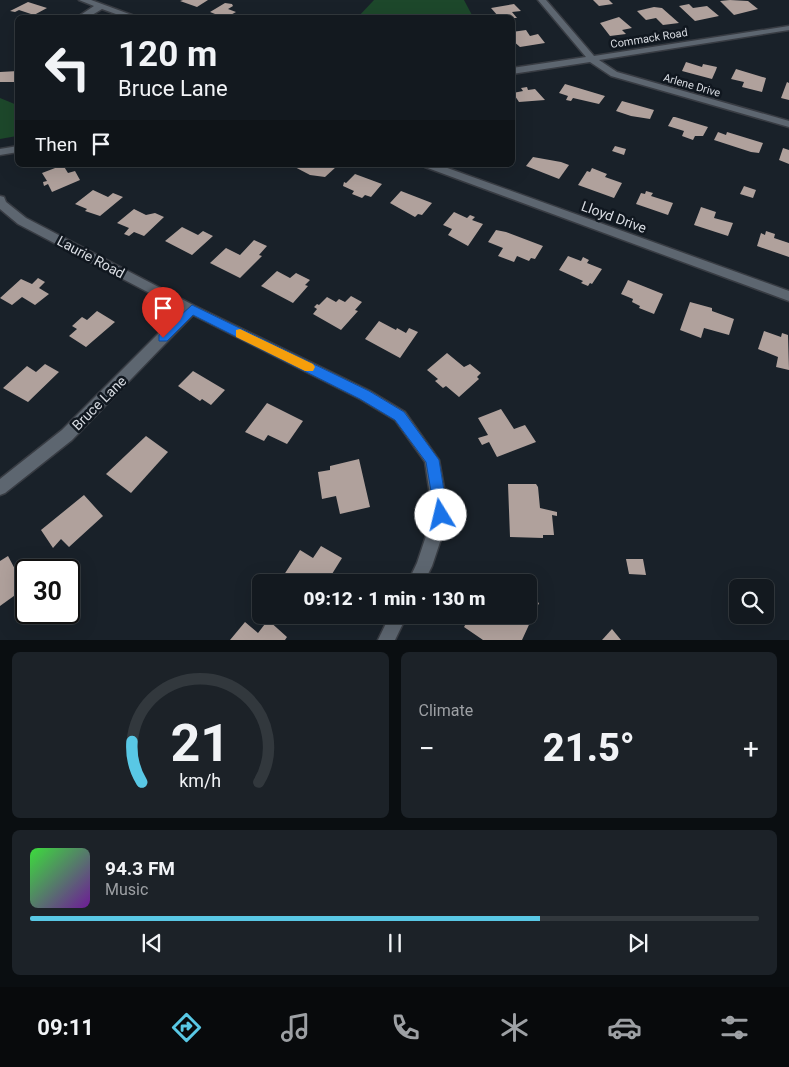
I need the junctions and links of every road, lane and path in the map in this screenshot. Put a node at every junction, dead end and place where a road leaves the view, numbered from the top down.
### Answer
1 (83, 0) edge
2 (542, 0) edge
3 (101, 6) junction
4 (85, 15) edge
5 (127, 15) edge
6 (789, 28) edge
7 (592, 60) junction
8 (515, 71) edge
9 (789, 124) edge
10 (15, 150) edge
11 (0, 152) edge
12 (434, 167) edge
13 (0, 200) edge
14 (789, 296) edge
15 (192, 310) junction
16 (0, 488) edge
17 (420, 574) edge
18 (394, 624) edge
19 (386, 640) edge

1 - 3 street
2 - 7 street, Arlene Drive
3 - 4 street
3 - 5 street
6 - 7 street, Commack Road
7 - 8 street, Commack Road
7 - 9 street, Arlene Drive
10 - 11 street
12 - 14 street, Lloyd Drive
13 - 15 street, Laurie Road
15 - 16 street, Bruce Lane
15 - 17 street, Laurie Road
18 - 19 street

